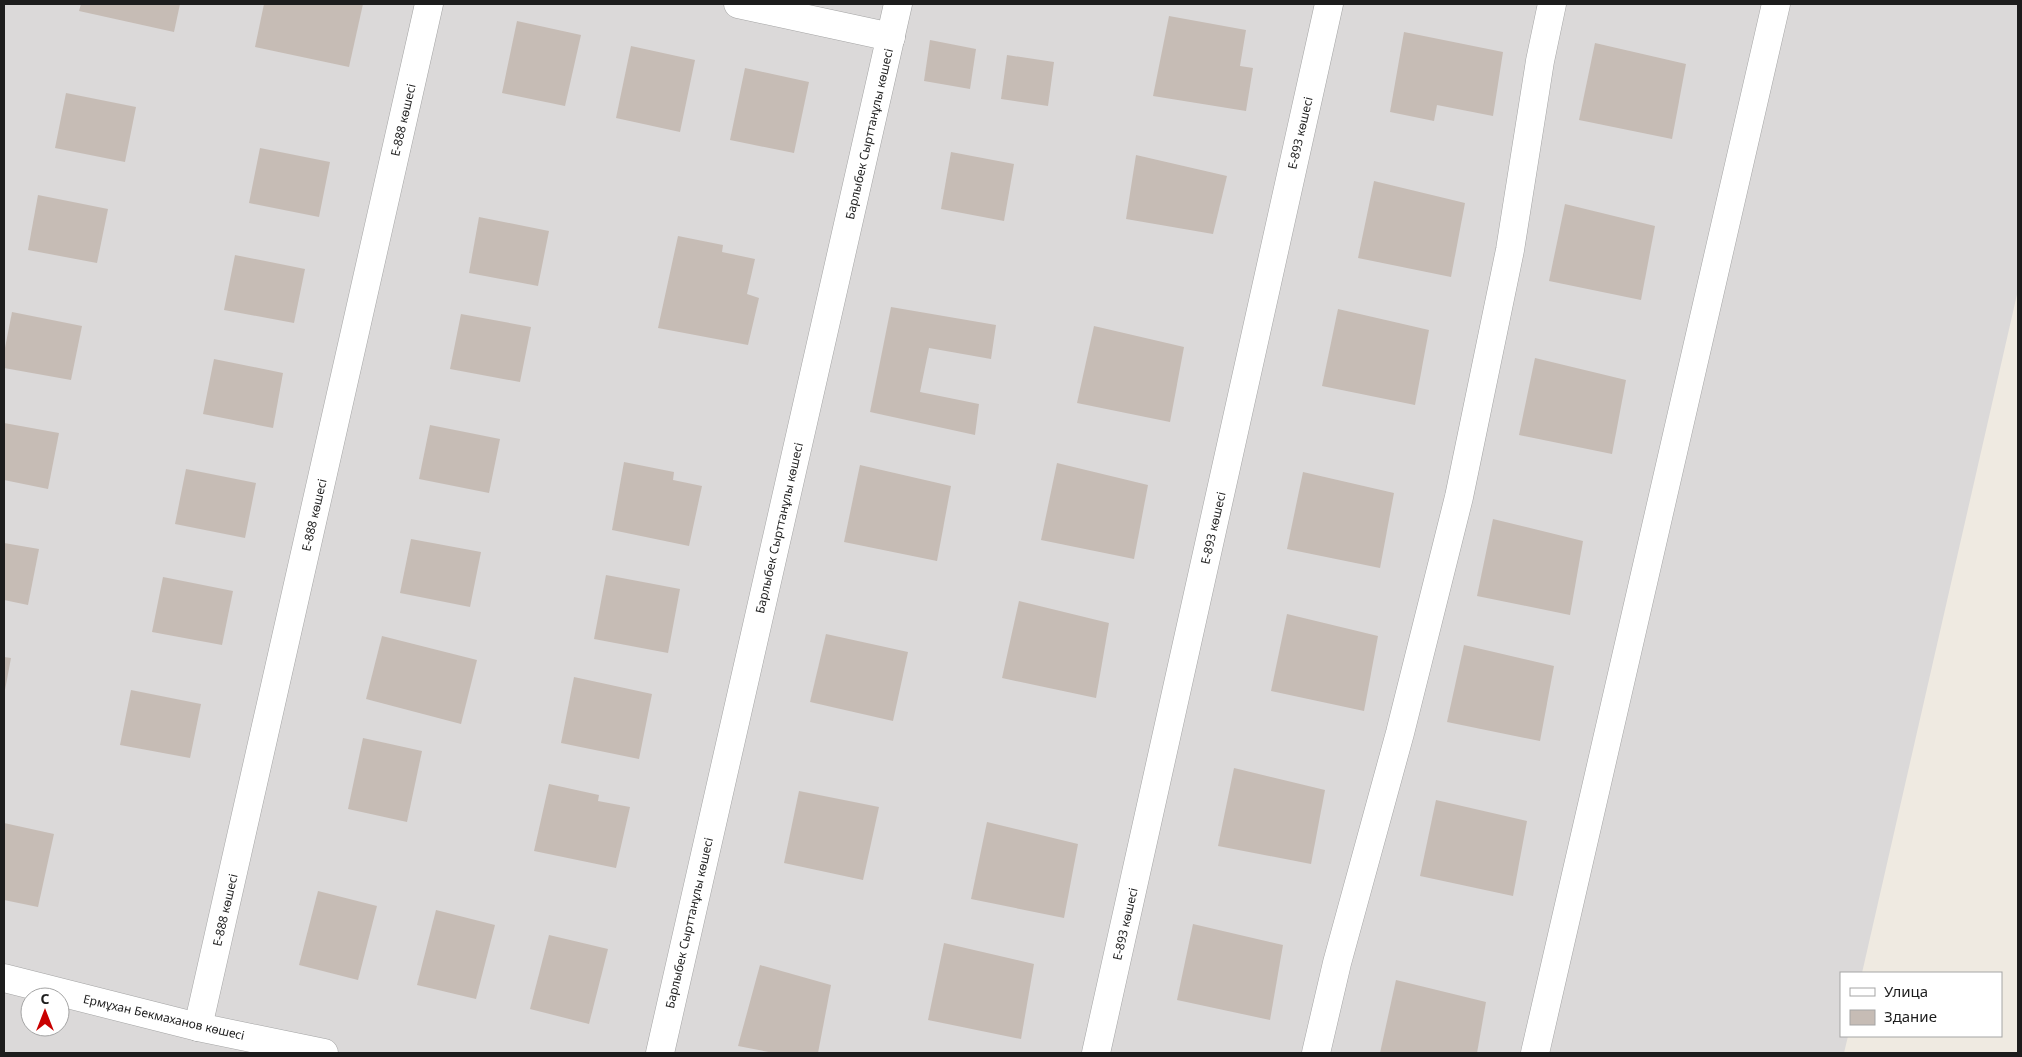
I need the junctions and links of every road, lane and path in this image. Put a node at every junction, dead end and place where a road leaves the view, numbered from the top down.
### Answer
1 (429, 4) edge
2 (738, 4) edge
3 (898, 4) edge
4 (1329, 4) edge
5 (1552, 4) edge
6 (1776, 4) edge
7 (890, 37) junction
8 (4, 978) edge
9 (198, 1027) junction
10 (324, 1053) edge
11 (660, 1053) edge
12 (1096, 1053) edge
13 (1316, 1053) edge
14 (1535, 1053) edge

1 - 9 street, Е-888 көшесі
2 - 7 street
3 - 7 street, Барлыбек Сырттанұлы көшесі
4 - 12 street, Е-893 көшесі
5 - 13 street
6 - 14 street
7 - 11 street, Барлыбек Сырттанұлы көшесі
8 - 9 street, Ермұхан Бекмаханов көшесі
9 - 10 street, Ермұхан Бекмаханов көшесі

